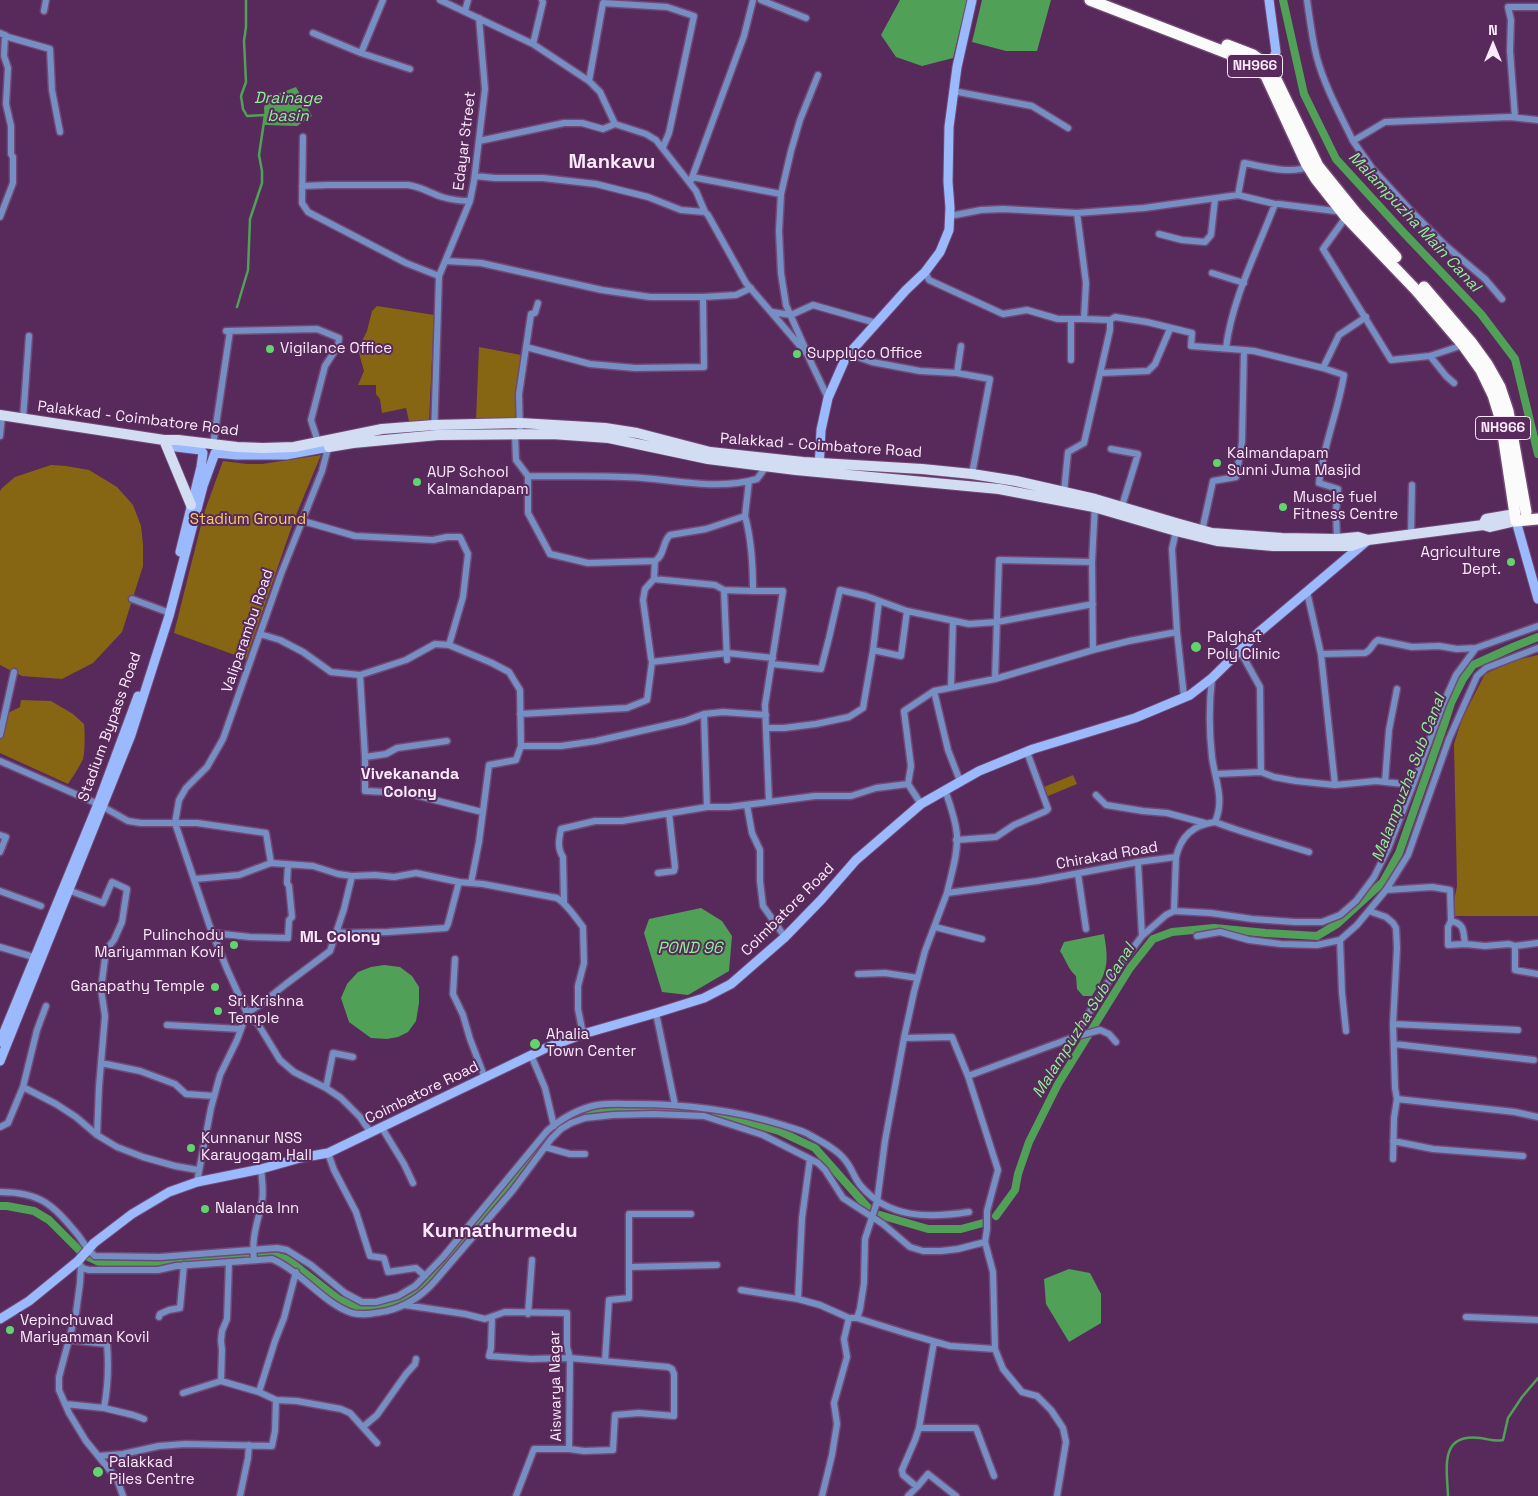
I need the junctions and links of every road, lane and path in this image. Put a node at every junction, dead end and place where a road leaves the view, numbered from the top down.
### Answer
1 (46, 0) edge
2 (383, 0) edge
3 (440, 0) edge
4 (468, 0) edge
5 (542, 0) edge
6 (753, 0) edge
7 (761, 0) edge
8 (972, 0) edge
9 (1090, 0) edge
10 (1111, 0) edge
11 (1269, 0) edge
12 (1308, 0) edge
13 (603, 1) edge
14 (1538, 7) edge
15 (464, 11) junction
16 (44, 12) dead end
17 (480, 18) junction
18 (806, 18) dead end
19 (313, 33) dead end
20 (2, 34) edge
21 (533, 44) junction
22 (361, 53) junction
23 (410, 69) dead end
24 (1266, 70) junction
25 (818, 74) dead end
26 (589, 81) junction
27 (953, 91) junction
28 (1515, 118) junction
29 (1538, 120) edge
30 (615, 124) junction
31 (1068, 128) dead end
32 (60, 132) dead end
33 (303, 137) dead end
34 (479, 140) junction
35 (1353, 141) junction
36 (663, 147) junction
37 (1309, 167) junction
38 (475, 176) junction
39 (691, 180) junction
40 (302, 186) junction
41 (781, 194) junction
42 (1238, 195) junction
43 (1215, 199) junction
44 (470, 201) junction
45 (1275, 204) junction
46 (705, 212) junction
47 (1077, 213) junction
48 (1343, 213) junction
49 (950, 216) junction
50 (0, 218) edge
51 (1159, 234) dead end
52 (446, 261) junction
53 (925, 272) junction
54 (1212, 273) dead end
55 (439, 276) junction
56 (1244, 283) junction
57 (751, 288) junction
58 (702, 298) junction
59 (1502, 299) dead end
60 (538, 303) dead end
61 (771, 312) junction
62 (791, 315) junction
63 (1366, 317) junction
64 (1071, 319) junction
65 (1084, 319) junction
66 (1110, 320) junction
67 (876, 323) junction
68 (1170, 329) junction
69 (29, 336) dead end
70 (1463, 344) junction
71 (526, 346) junction
72 (961, 346) dead end
73 (1226, 348) junction
74 (1244, 350) junction
75 (808, 354) junction
76 (849, 354) junction
77 (1430, 356) junction
78 (1071, 360) dead end
79 (1323, 368) junction
80 (957, 373) junction
81 (1100, 373) junction
82 (1454, 383) dead end
83 (828, 398) junction
84 (1500, 401) junction
85 (1, 416) edge
86 (23, 419) junction
87 (520, 423) junction
88 (434, 425) junction
89 (518, 435) junction
90 (0, 436) edge
91 (434, 436) junction
92 (164, 440) junction
93 (318, 442) junction
94 (330, 442) junction
95 (214, 449) junction
96 (1111, 449) dead end
97 (769, 463) junction
98 (819, 467) junction
99 (972, 474) junction
100 (528, 476) junction
101 (749, 481) junction
102 (1412, 484) dead end
103 (1015, 486) junction
104 (1064, 492) junction
105 (1095, 503) junction
106 (191, 505) junction
107 (1122, 506) junction
108 (745, 516) junction
109 (1528, 516) edge
110 (303, 521) junction
111 (1176, 531) junction
112 (1202, 531) junction
113 (1411, 534) junction
114 (1337, 539) junction
115 (1368, 540) junction
116 (656, 561) junction
117 (1092, 562) junction
118 (654, 579) junction
119 (724, 590) junction
120 (753, 591) junction
121 (1307, 592) junction
122 (132, 599) dead end
123 (1538, 599) edge
124 (879, 601) junction
125 (1092, 604) junction
126 (907, 611) junction
127 (168, 612) junction
128 (953, 621) junction
129 (997, 622) junction
130 (1538, 626) edge
131 (1177, 632) junction
132 (260, 634) junction
133 (449, 644) junction
134 (1476, 648) junction
135 (1538, 648) edge
136 (873, 650) junction
137 (1093, 650) junction
138 (1240, 651) junction
139 (1322, 654) junction
140 (727, 657) junction
141 (773, 661) junction
142 (652, 662) junction
143 (14, 672) dead end
144 (360, 675) junction
145 (1212, 678) junction
146 (995, 679) junction
147 (951, 688) junction
148 (1397, 688) dead end
149 (934, 691) junction
150 (1184, 697) junction
151 (520, 714) junction
152 (704, 714) junction
153 (766, 715) junction
154 (767, 728) junction
155 (0, 735) edge
156 (448, 741) dead end
157 (521, 746) junction
158 (1027, 752) junction
159 (365, 757) junction
160 (0, 761) edge
161 (1261, 772) junction
162 (1216, 774) junction
163 (960, 781) junction
164 (1385, 782) junction
165 (908, 784) junction
166 (1335, 785) junction
167 (1413, 786) junction
168 (944, 790) junction
169 (1096, 795) dead end
170 (769, 802) junction
171 (921, 804) junction
172 (100, 806) junction
173 (747, 806) junction
174 (707, 807) junction
175 (482, 812) junction
176 (669, 813) junction
177 (1215, 822) junction
178 (176, 823) junction
179 (1205, 823) junction
180 (0, 835) edge
181 (956, 840) junction
182 (0, 852) edge
183 (1309, 852) dead end
184 (1176, 857) junction
185 (1138, 862) junction
186 (271, 863) junction
187 (288, 865) junction
188 (658, 874) dead end
189 (1078, 874) junction
190 (352, 876) junction
191 (195, 879) junction
192 (459, 882) junction
193 (471, 883) junction
194 (68, 890) junction
195 (1386, 890) junction
196 (0, 891) edge
197 (947, 893) junction
198 (564, 902) junction
199 (41, 906) dead end
200 (1174, 911) junction
201 (1369, 911) junction
202 (1451, 921) junction
203 (935, 927) junction
204 (1086, 929) dead end
205 (337, 932) junction
206 (213, 933) junction
207 (1142, 936) junction
208 (1198, 936) dead end
209 (785, 937) junction
210 (982, 939) dead end
211 (1340, 940) junction
212 (1465, 944) junction
213 (1538, 944) edge
214 (1515, 946) junction
215 (0, 947) edge
216 (38, 958) junction
217 (455, 959) dead end
218 (858, 974) dead end
219 (1538, 974) edge
220 (918, 978) junction
221 (46, 1006) dead end
222 (247, 1013) junction
223 (656, 1013) junction
224 (1393, 1024) junction
225 (167, 1025) dead end
226 (241, 1030) junction
227 (1518, 1030) dead end
228 (1346, 1031) dead end
229 (583, 1034) junction
230 (1074, 1037) junction
231 (904, 1038) junction
232 (0, 1042) edge
233 (1116, 1042) dead end
234 (1394, 1044) junction
235 (531, 1056) junction
236 (353, 1057) dead end
237 (1534, 1060) dead end
238 (0, 1061) edge
239 (101, 1063) junction
240 (968, 1076) junction
241 (485, 1078) junction
242 (23, 1087) junction
243 (326, 1088) junction
244 (214, 1096) junction
245 (1397, 1099) junction
246 (675, 1105) junction
247 (1538, 1117) edge
248 (554, 1126) junction
249 (0, 1127) edge
250 (382, 1128) junction
251 (371, 1133) junction
252 (97, 1135) junction
253 (1393, 1141) junction
254 (545, 1147) junction
255 (533, 1148) junction
256 (328, 1153) junction
257 (540, 1153) junction
258 (586, 1154) dead end
259 (1523, 1156) dead end
260 (810, 1159) junction
261 (1393, 1159) dead end
262 (198, 1170) junction
263 (262, 1170) junction
264 (197, 1182) junction
265 (413, 1184) dead end
266 (0, 1192) edge
267 (878, 1202) junction
268 (969, 1212) dead end
269 (691, 1214) dead end
270 (872, 1217) junction
271 (985, 1242) junction
272 (253, 1250) junction
273 (88, 1251) junction
274 (254, 1260) junction
275 (532, 1260) dead end
276 (230, 1262) junction
277 (80, 1264) junction
278 (184, 1265) junction
279 (717, 1265) dead end
280 (630, 1267) junction
281 (296, 1272) junction
282 (425, 1276) junction
283 (741, 1290) dead end
284 (798, 1299) junction
285 (405, 1304) junction
286 (528, 1314) junction
287 (159, 1317) dead end
288 (492, 1317) junction
289 (1466, 1317) dead end
290 (849, 1318) junction
291 (857, 1318) junction
292 (0, 1319) edge
293 (1538, 1320) edge
294 (70, 1340) junction
295 (934, 1342) junction
296 (995, 1349) junction
297 (570, 1358) junction
298 (416, 1359) dead end
299 (605, 1361) junction
300 (221, 1381) junction
301 (259, 1392) junction
302 (183, 1394) dead end
303 (276, 1400) junction
304 (65, 1404) junction
305 (104, 1408) junction
306 (144, 1419) dead end
307 (363, 1427) junction
308 (919, 1428) junction
309 (377, 1443) dead end
310 (249, 1445) junction
311 (569, 1449) junction
312 (99, 1456) junction
313 (994, 1476) dead end
314 (917, 1487) junction
315 (123, 1496) edge
316 (240, 1496) edge
317 (516, 1496) edge
318 (822, 1496) edge
319 (908, 1496) edge
320 (956, 1496) edge
321 (1056, 1496) edge

1 - 16 street
2 - 22 street
3 - 15 street
4 - 15 street
5 - 21 street
6 - 39 street
7 - 18 street
8 - 27 street
9 - 24 highway, NH966
10 - 24 highway, NH966
11 - 24 street
12 - 35 street
13 - 26 street
13 - 36 street
14 - 28 street
15 - 17 street
17 - 21 street
17 - 34 street, Edayar Street
19 - 22 street
20 - 32 street
20 - 50 street
21 - 26 street
22 - 23 street
24 - 37 highway, NH966
24 - 84 highway, NH966
25 - 41 street
26 - 30 street
27 - 31 street
27 - 49 street
28 - 29 street
28 - 35 street
30 - 34 street
30 - 36 street
33 - 40 street
34 - 38 street, Edayar Street
35 - 59 street
36 - 39 street
37 - 42 street
37 - 48 highway, NH966
38 - 44 street, Edayar Street
38 - 46 street
39 - 41 street
39 - 46 street
40 - 44 street
40 - 55 street
41 - 62 street
42 - 43 street
42 - 45 street
43 - 47 street
43 - 51 street
44 - 52 street, Edayar Street
45 - 48 street
45 - 56 street
46 - 57 street
47 - 49 street
47 - 65 street
48 - 63 street
48 - 70 highway, NH966
49 - 53 street
52 - 55 street, Edayar Street
52 - 58 street
53 - 64 street
53 - 67 street
54 - 56 street
55 - 88 street, Edayar Street
56 - 73 street
57 - 58 street
57 - 61 street
58 - 71 street
60 - 71 street
61 - 62 street
61 - 75 street
62 - 67 street
62 - 75 street
63 - 77 street
63 - 79 street
64 - 65 street
64 - 78 street
65 - 66 street
66 - 68 street
66 - 81 street
67 - 76 street
68 - 73 street
68 - 81 street
69 - 86 street
70 - 77 street
70 - 84 highway, NH966
71 - 87 street
72 - 80 street
73 - 74 street
74 - 79 street
74 - 112 street
75 - 83 street
76 - 80 street
76 - 83 street
77 - 82 street
79 - 114 street
80 - 99 street
81 - 104 street
83 - 98 street
84 - 109 highway, NH966
85 - 86 main road, Palakkad - Coimbatore Road
85 - 90 street
86 - 92 main road, Palakkad - Coimbatore Road
87 - 88 main road, Palakkad - Coimbatore Road
87 - 89 street
87 - 97 main road, Palakkad - Coimbatore Road
88 - 91 street, Edayar Street
88 - 94 main road, Palakkad - Coimbatore Road
89 - 91 main road, Palakkad - Coimbatore Road
89 - 97 main road, Palakkad - Coimbatore Road
89 - 100 street
91 - 94 main road, Palakkad - Coimbatore Road
92 - 95 main road, Palakkad - Coimbatore Road
92 - 106 main road
92 - 106 street, Stadium Bypass Road
93 - 94 main road, Palakkad - Coimbatore Road
93 - 95 main road, Palakkad - Coimbatore Road
93 - 95 street
94 - 95 street
94 - 110 street, Valiparambu Road
95 - 127 street
96 - 107 street
97 - 98 main road, Palakkad - Coimbatore Road
97 - 101 street
98 - 99 main road, Palakkad - Coimbatore Road
98 - 103 main road, Palakkad - Coimbatore Road
99 - 103 main road, Palakkad - Coimbatore Road
100 - 101 street
100 - 116 street
101 - 108 street
102 - 113 street
103 - 104 main road, Palakkad - Coimbatore Road
103 - 105 main road, Palakkad - Coimbatore Road
104 - 105 main road, Palakkad - Coimbatore Road
105 - 107 main road, Palakkad - Coimbatore Road
105 - 111 main road, Palakkad - Coimbatore Road
105 - 117 street
106 - 127 street, Stadium Bypass Road
107 - 112 main road, Palakkad - Coimbatore Road
108 - 116 street
108 - 120 street
109 - 113 main road, Palakkad - Coimbatore Road
109 - 123 street
110 - 132 street, Valiparambu Road
110 - 133 street
111 - 115 main road, Palakkad - Coimbatore Road
111 - 131 street
112 - 114 main road, Palakkad - Coimbatore Road
113 - 115 main road, Palakkad - Coimbatore Road
114 - 115 main road, Palakkad - Coimbatore Road
115 - 121 street, Coimbatore Road
116 - 118 street
117 - 125 street
117 - 129 street
118 - 119 street
118 - 142 street
119 - 120 street
119 - 140 street
120 - 141 street
121 - 138 street, Coimbatore Road
121 - 139 street
122 - 127 street
124 - 126 street
124 - 136 street
124 - 141 street
125 - 129 street
125 - 137 street
126 - 128 street
126 - 136 street
127 - 172 street, Stadium Bypass Road
128 - 129 street
128 - 147 street
129 - 146 street
130 - 134 street
131 - 137 street
131 - 150 street
132 - 144 street
132 - 178 street, Valiparambu Road
133 - 144 street
133 - 151 street
134 - 139 street
134 - 167 street
135 - 195 street
136 - 154 street
137 - 146 street
138 - 145 street, Coimbatore Road
138 - 161 street
139 - 166 street
140 - 141 street
140 - 142 street
141 - 153 street
142 - 151 street
143 - 155 street
144 - 159 street
145 - 150 street, Coimbatore Road
145 - 162 street
146 - 147 street
147 - 149 street
148 - 164 street
149 - 163 street
149 - 165 street
150 - 158 street, Coimbatore Road
151 - 157 street
152 - 153 street
152 - 157 street
152 - 174 street
153 - 154 street
154 - 170 street
156 - 159 street
157 - 175 street
158 - 163 street, Coimbatore Road
158 - 181 street
159 - 175 street
160 - 172 street
161 - 162 street
161 - 166 street
162 - 177 street
163 - 168 street, Coimbatore Road
164 - 166 street
164 - 167 street
165 - 170 street
165 - 171 street
167 - 200 street
168 - 171 street, Coimbatore Road
168 - 181 street
169 - 179 street
170 - 173 street
171 - 209 street, Coimbatore Road
172 - 178 street
172 - 194 street, Stadium Bypass Road
172 - 216 street, Stadium Bypass Road
173 - 174 street
173 - 209 street
174 - 176 street
175 - 193 street
176 - 188 street
176 - 198 street
177 - 179 street, Chirakad Road
177 - 183 street
178 - 186 street
178 - 191 street
179 - 184 street, Chirakad Road
180 - 182 street
181 - 197 street
184 - 185 street, Chirakad Road
184 - 200 street
185 - 189 street, Chirakad Road
185 - 207 street
186 - 187 street
186 - 191 street
187 - 190 street
187 - 206 street
189 - 197 street, Chirakad Road
189 - 204 street
190 - 192 street
190 - 205 street
191 - 206 street
192 - 193 street
192 - 205 street
193 - 198 street
194 - 216 street, Stadium Bypass Road
194 - 239 street
195 - 201 street
195 - 202 street
196 - 199 street
197 - 203 street
198 - 229 street
200 - 207 street
201 - 211 street
201 - 224 street
202 - 212 street
202 - 212 street
203 - 210 street
203 - 220 street
205 - 222 street
206 - 222 street
207 - 230 street
208 - 211 street
209 - 223 street, Coimbatore Road
211 - 228 street
212 - 214 street
213 - 214 street
214 - 219 street
215 - 216 street
216 - 232 street, Stadium Bypass Road
216 - 238 street, Stadium Bypass Road
217 - 241 street
218 - 220 street
220 - 231 street
221 - 242 street
222 - 226 street
222 - 243 street
223 - 229 street, Coimbatore Road
223 - 246 street
224 - 227 street
224 - 234 street
225 - 226 street
226 - 244 street
229 - 235 street, Coimbatore Road
230 - 233 street
230 - 240 street
231 - 240 street
231 - 267 street
234 - 237 street
234 - 245 street
235 - 241 street, Coimbatore Road
235 - 248 street
236 - 243 street
239 - 244 street
239 - 252 street
240 - 271 street
241 - 250 street, Coimbatore Road
242 - 249 street
242 - 252 street
243 - 251 street
244 - 262 street
245 - 247 street
245 - 253 street
246 - 248 street
246 - 267 street
248 - 255 street
250 - 251 street, Coimbatore Road
250 - 265 street
251 - 256 street, Coimbatore Road
252 - 262 street
253 - 259 street
253 - 261 street
254 - 257 street
254 - 258 street
254 - 260 street
255 - 257 street
255 - 282 street
256 - 263 street, Coimbatore Road
256 - 282 street
257 - 285 street
260 - 270 street
260 - 284 street
262 - 264 street
263 - 264 street, Coimbatore Road
263 - 272 street
264 - 273 street, Coimbatore Road
266 - 273 street
267 - 268 street
267 - 270 street
269 - 280 street
270 - 271 street
270 - 291 street
271 - 296 street
272 - 273 street
272 - 274 street
272 - 282 street
273 - 277 street, Coimbatore Road
274 - 276 street
274 - 281 street
275 - 286 street
276 - 278 street
276 - 300 street
277 - 278 street
277 - 292 street, Coimbatore Road
277 - 294 street
278 - 287 street
279 - 280 street
280 - 299 street
281 - 285 street
281 - 301 street
283 - 284 street
284 - 290 street
285 - 288 street, Aiswarya Nagar
286 - 288 street, Aiswarya Nagar
286 - 297 street, Aiswarya Nagar
288 - 297 street
289 - 293 street
290 - 291 street
290 - 318 street
291 - 295 street
294 - 304 street
294 - 305 street
295 - 296 street
295 - 308 street
296 - 321 street
297 - 299 street
297 - 311 street, Aiswarya Nagar
298 - 307 street
299 - 311 street
300 - 301 street
300 - 302 street
301 - 303 street
303 - 307 street
303 - 310 street
304 - 305 street
304 - 312 street
305 - 306 street
307 - 309 street
308 - 313 street
308 - 314 street
310 - 312 street
310 - 316 street
311 - 317 street, Aiswarya Nagar
312 - 315 street
314 - 319 street
314 - 320 street

